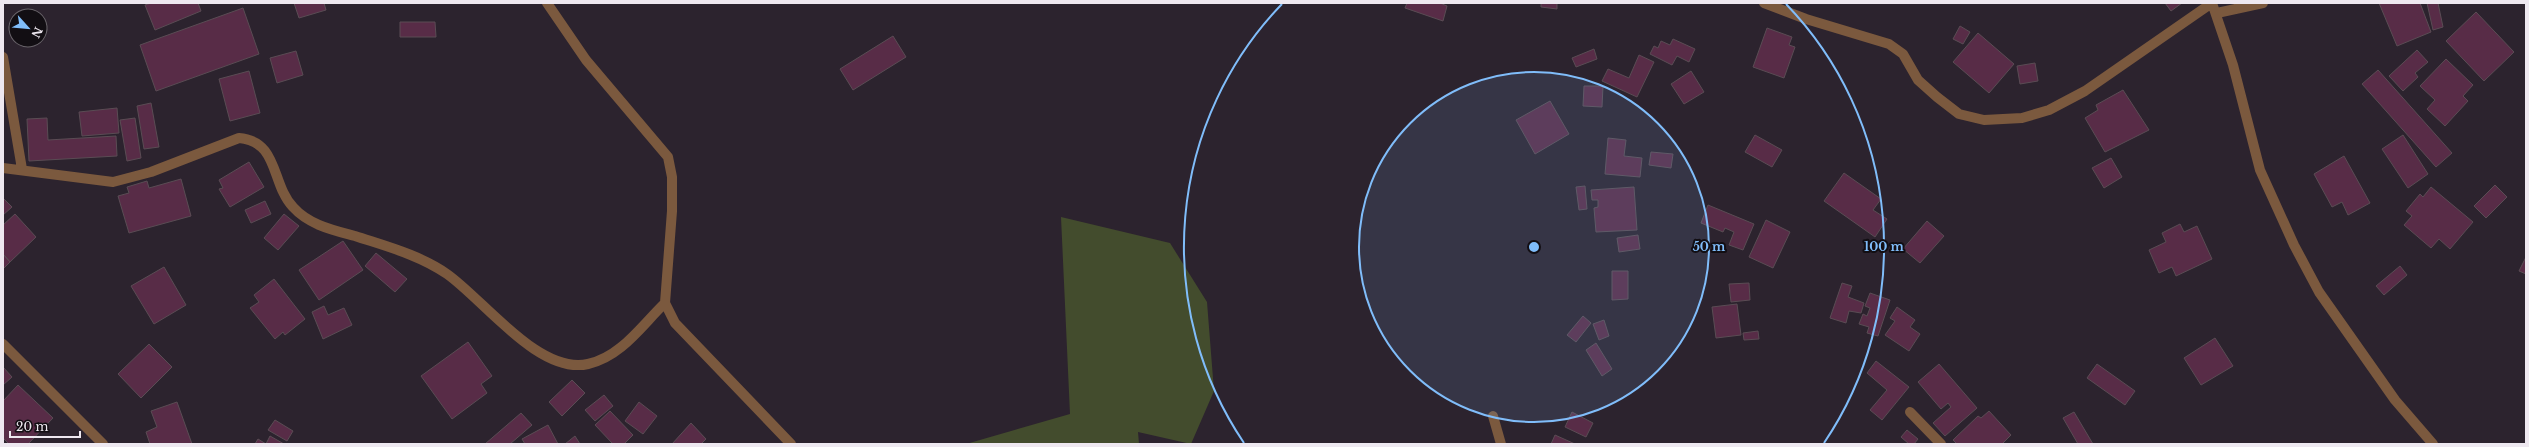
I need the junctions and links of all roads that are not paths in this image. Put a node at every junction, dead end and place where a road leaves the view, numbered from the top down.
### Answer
1 (547, 3) edge
2 (1764, 3) edge
3 (2212, 3) edge
4 (2263, 3) edge
5 (2216, 13) junction
6 (3, 57) edge
7 (3, 168) edge
8 (22, 169) junction
9 (665, 302) junction
10 (3, 344) edge
11 (1910, 412) dead end
12 (1493, 416) dead end
13 (103, 444) edge
14 (791, 444) edge
15 (1501, 444) edge
16 (1941, 444) edge
17 (2433, 444) edge

1 - 9 street
2 - 3 street
3 - 5 street
4 - 5 street
5 - 17 street
6 - 8 street
7 - 8 street
8 - 9 street
9 - 14 street
10 - 13 street
11 - 16 street
12 - 15 street

